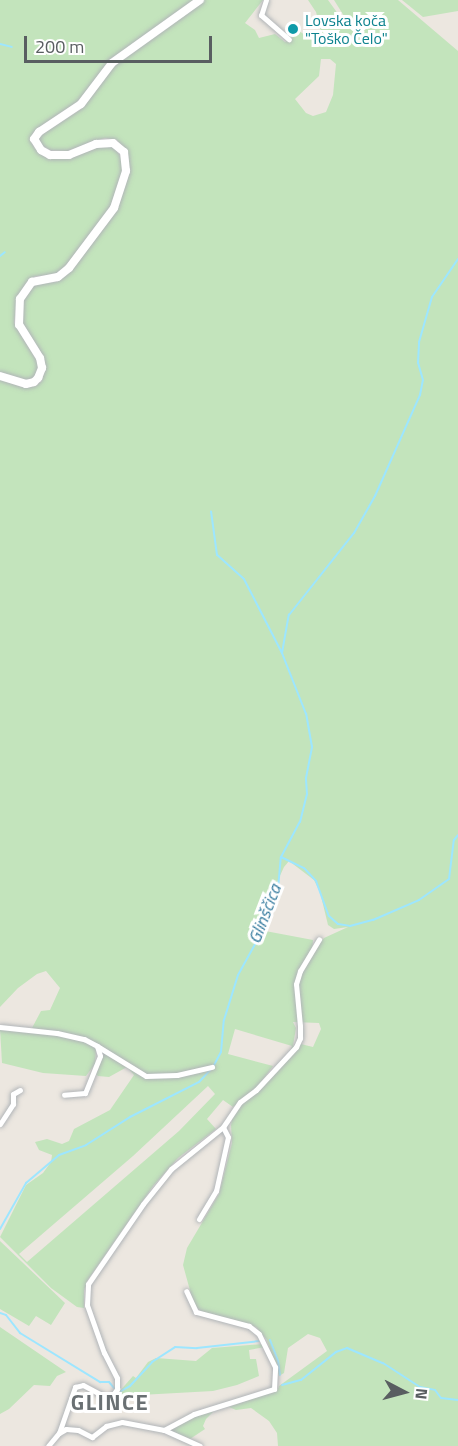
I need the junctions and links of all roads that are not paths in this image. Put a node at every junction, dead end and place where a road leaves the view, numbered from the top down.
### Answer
1 (201, 0) edge
2 (266, 0) edge
3 (289, 39) dead end
4 (0, 376) edge
5 (319, 939) dead end
6 (0, 1027) edge
7 (97, 1046) junction
8 (212, 1066) dead end
9 (20, 1090) dead end
10 (64, 1095) dead end
11 (0, 1124) edge
12 (223, 1127) junction
13 (200, 1219) dead end
14 (186, 1291) dead end
15 (164, 1430) junction
16 (59, 1432) junction
17 (48, 1446) edge
18 (200, 1446) edge

1 - 4 street
2 - 3 street
5 - 12 street
6 - 7 street
7 - 8 street
7 - 10 street
9 - 11 street
12 - 13 street
12 - 16 street
14 - 15 street
15 - 16 street
15 - 18 street
16 - 17 street

